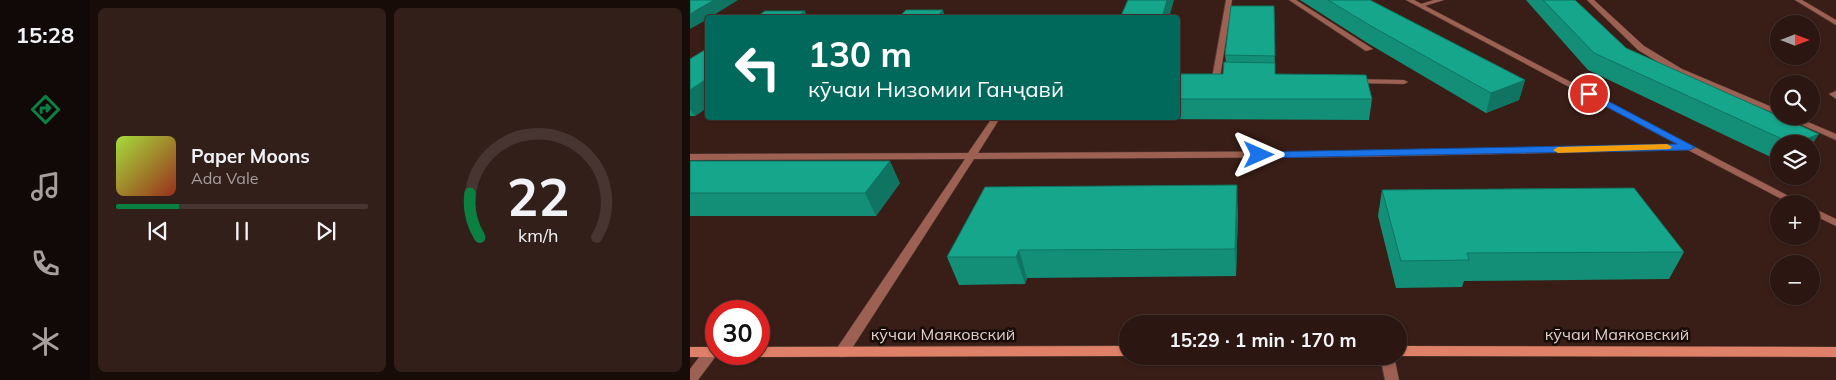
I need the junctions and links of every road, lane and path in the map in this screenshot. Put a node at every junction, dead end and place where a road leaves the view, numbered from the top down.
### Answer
1 (1229, 0) edge
2 (1292, 0) edge
3 (1409, 0) edge
4 (1441, 0) edge
5 (1590, 0) edge
6 (1798, 0) edge
7 (1420, 6) junction
8 (1836, 23) edge
9 (1369, 49) dead end
10 (1206, 78) edge
11 (1216, 78) junction
12 (1226, 78) edge
13 (1345, 80) edge
14 (1404, 82) dead end
15 (1770, 109) edge
16 (995, 120) edge
17 (1807, 125) edge
18 (1836, 137) edge
19 (1690, 147) junction
20 (971, 156) junction
21 (690, 157) edge
22 (1782, 195) edge
23 (1820, 214) edge
24 (1835, 222) edge
25 (1119, 351) edge
26 (1407, 351) edge
27 (690, 352) edge
28 (705, 352) edge
29 (770, 352) edge
30 (842, 352) junction
31 (1836, 352) edge
32 (705, 362) edge
33 (1389, 365) edge
34 (690, 380) edge
35 (1392, 380) edge

1 - 11 street
2 - 9 street
3 - 7 street
4 - 7 street
5 - 15 street
6 - 8 street
7 - 19 street
10 - 11 street
11 - 12 street
13 - 14 street
16 - 20 street
17 - 18 street
19 - 20 street
19 - 22 street
20 - 21 street
20 - 30 street
23 - 24 street
25 - 30 street, кӯчаи Маяковский
26 - 31 street, кӯчаи Маяковский
27 - 28 street
29 - 30 street, кӯчаи Маяковский
32 - 34 street
33 - 35 street

